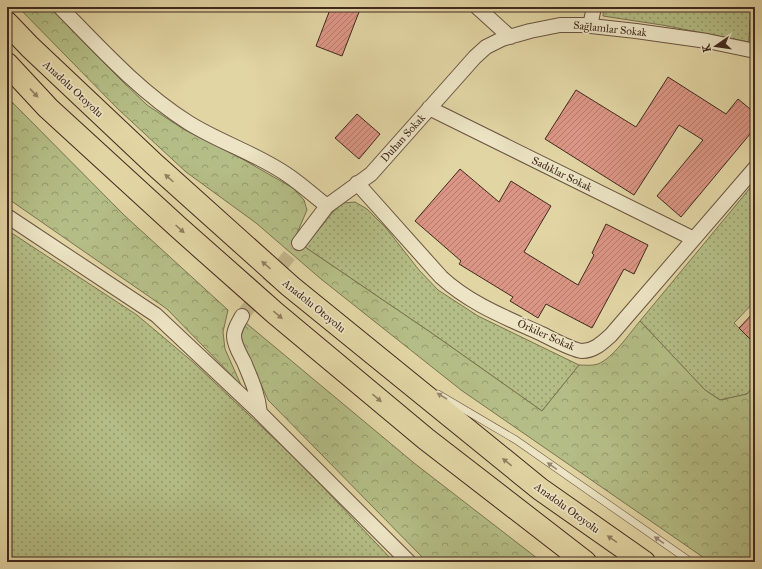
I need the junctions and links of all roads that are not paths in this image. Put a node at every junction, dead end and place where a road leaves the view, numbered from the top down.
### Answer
1 (60, 7) edge
2 (477, 7) edge
3 (594, 7) edge
4 (7, 23) edge
5 (590, 26) junction
6 (510, 36) junction
7 (755, 51) edge
8 (7, 64) edge
9 (429, 108) junction
10 (755, 168) edge
11 (358, 183) junction
12 (326, 206) junction
13 (7, 216) edge
14 (694, 239) junction
15 (299, 243) tunnel mouth
16 (242, 316) tunnel mouth
17 (375, 356) junction
18 (422, 384) dead end
19 (429, 388) dead end
20 (260, 413) junction
21 (409, 562) edge
22 (585, 562) edge
23 (644, 562) edge
24 (691, 562) edge

1 - 12 street
2 - 6 street
3 - 5 street
17 -> 4 highway, Anadolu Otoyolu
5 - 6 street, Sağlamlar Sokak
5 - 7 street, Sağlamlar Sokak
6 - 9 street, Duhan Sokak
8 -> 22 highway
9 - 11 street, Duhan Sokak
9 - 14 street, Sadıklar Sokak
10 - 14 street, Örkiler Sokak
11 - 12 street, Duhan Sokak
11 - 14 street, Örkiler Sokak
12 - 15 street, Duhan Sokak
13 - 20 street
16 - 20 street
17 - 18 lane
23 -> 17 highway, Anadolu Otoyolu
24 -> 19 lane
20 - 21 street

